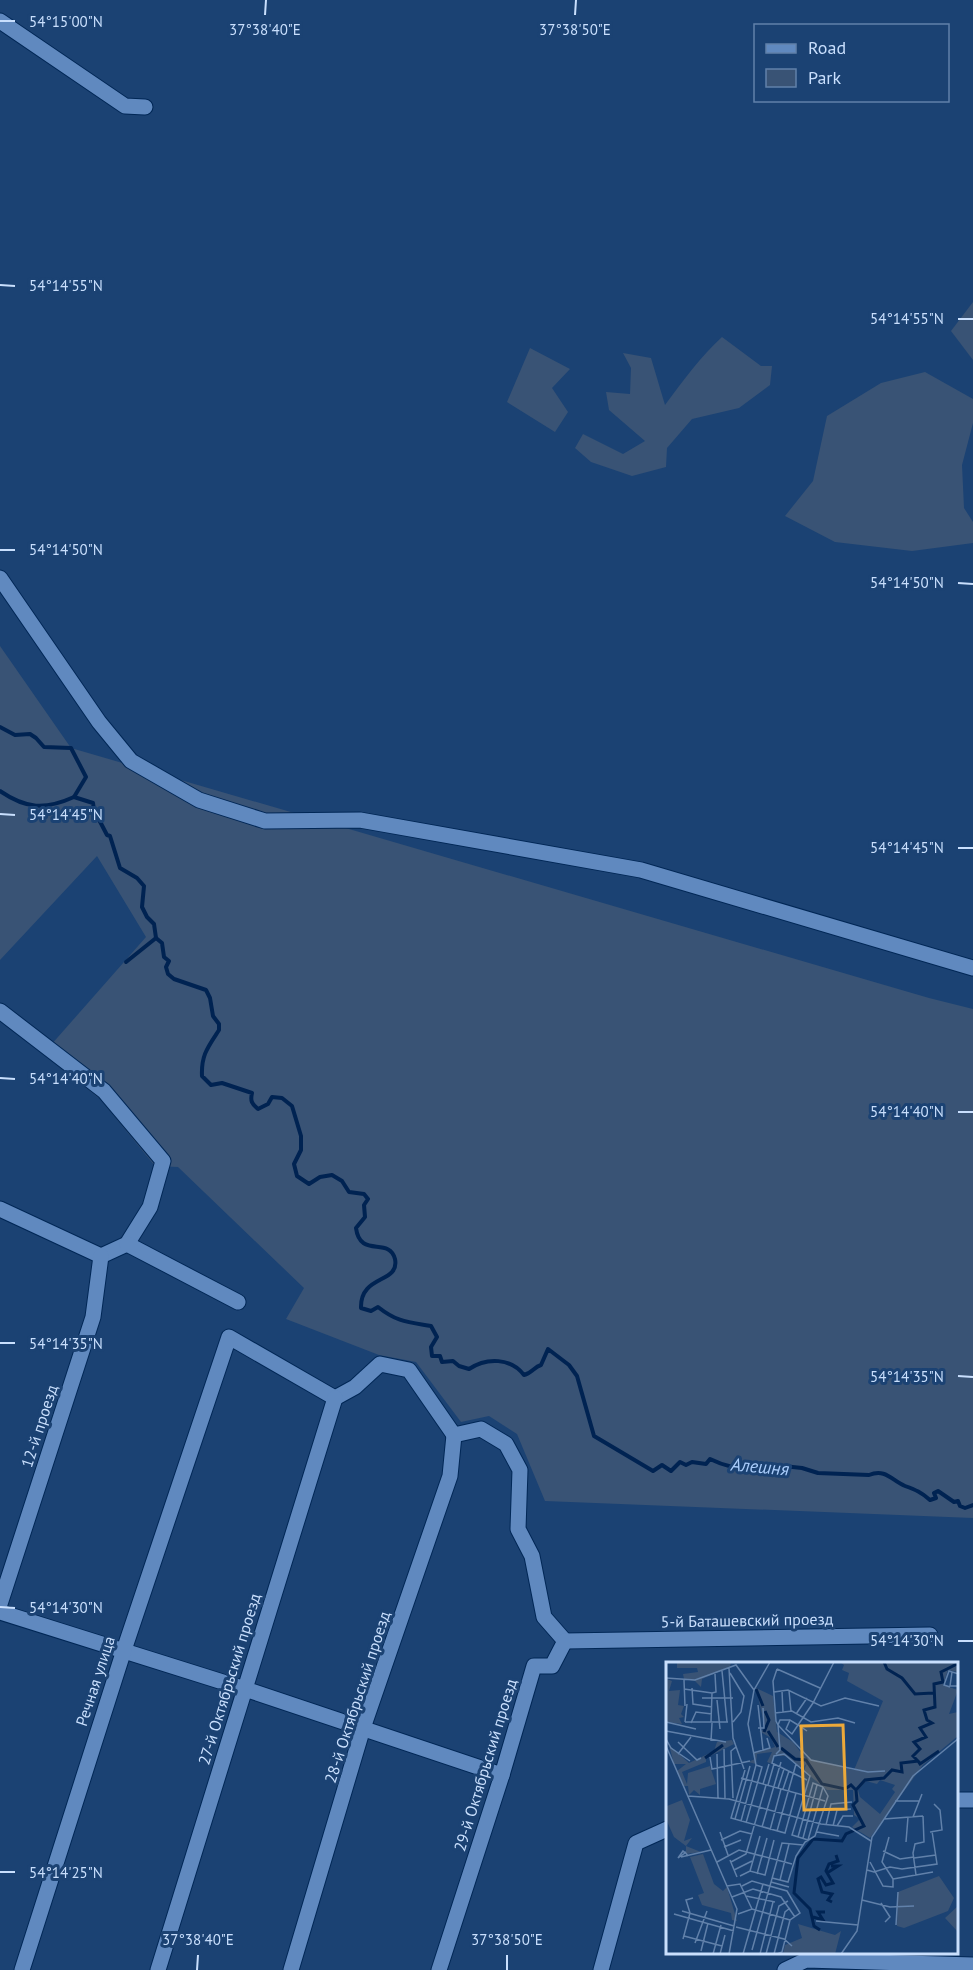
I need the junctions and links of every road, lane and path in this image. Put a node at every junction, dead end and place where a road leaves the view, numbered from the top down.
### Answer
1 (0, 21) edge
2 (145, 107) dead end
3 (0, 578) edge
4 (973, 968) edge
5 (0, 1011) edge
6 (0, 1209) edge
7 (127, 1244) junction
8 (101, 1256) junction
9 (238, 1302) dead end
10 (335, 1398) junction
11 (454, 1435) junction
12 (0, 1604) edge
13 (0, 1612) edge
14 (930, 1635) dead end
15 (565, 1641) junction
16 (124, 1650) junction
17 (245, 1689) junction
18 (363, 1728) junction
19 (502, 1775) junction
20 (666, 1829) edge
21 (973, 1965) edge
22 (22, 1970) edge
23 (158, 1970) edge
24 (291, 1970) edge
25 (439, 1970) edge
26 (601, 1970) edge
27 (785, 1970) edge

1 - 2 street
3 - 4 street
5 - 7 street
6 - 8 street
7 - 8 street
7 - 9 street
8 - 12 street, 12-й проезд
10 - 11 street
10 - 16 street, Речная улица
10 - 17 street, 27-й Октябрьский проезд
11 - 15 street
11 - 18 street, 28-й Октябрьский проезд
13 - 16 street
14 - 15 street, 5-й Баташевский проезд
15 - 19 street, 29-й Октябрьский проезд
16 - 17 street
16 - 22 street, Речная улица
17 - 18 street
17 - 23 street, 27-й Октябрьский проезд
18 - 19 street
18 - 24 street, 28-й Октябрьский проезд
19 - 25 street, 29-й Октябрьский проезд
20 - 26 street
21 - 27 street

